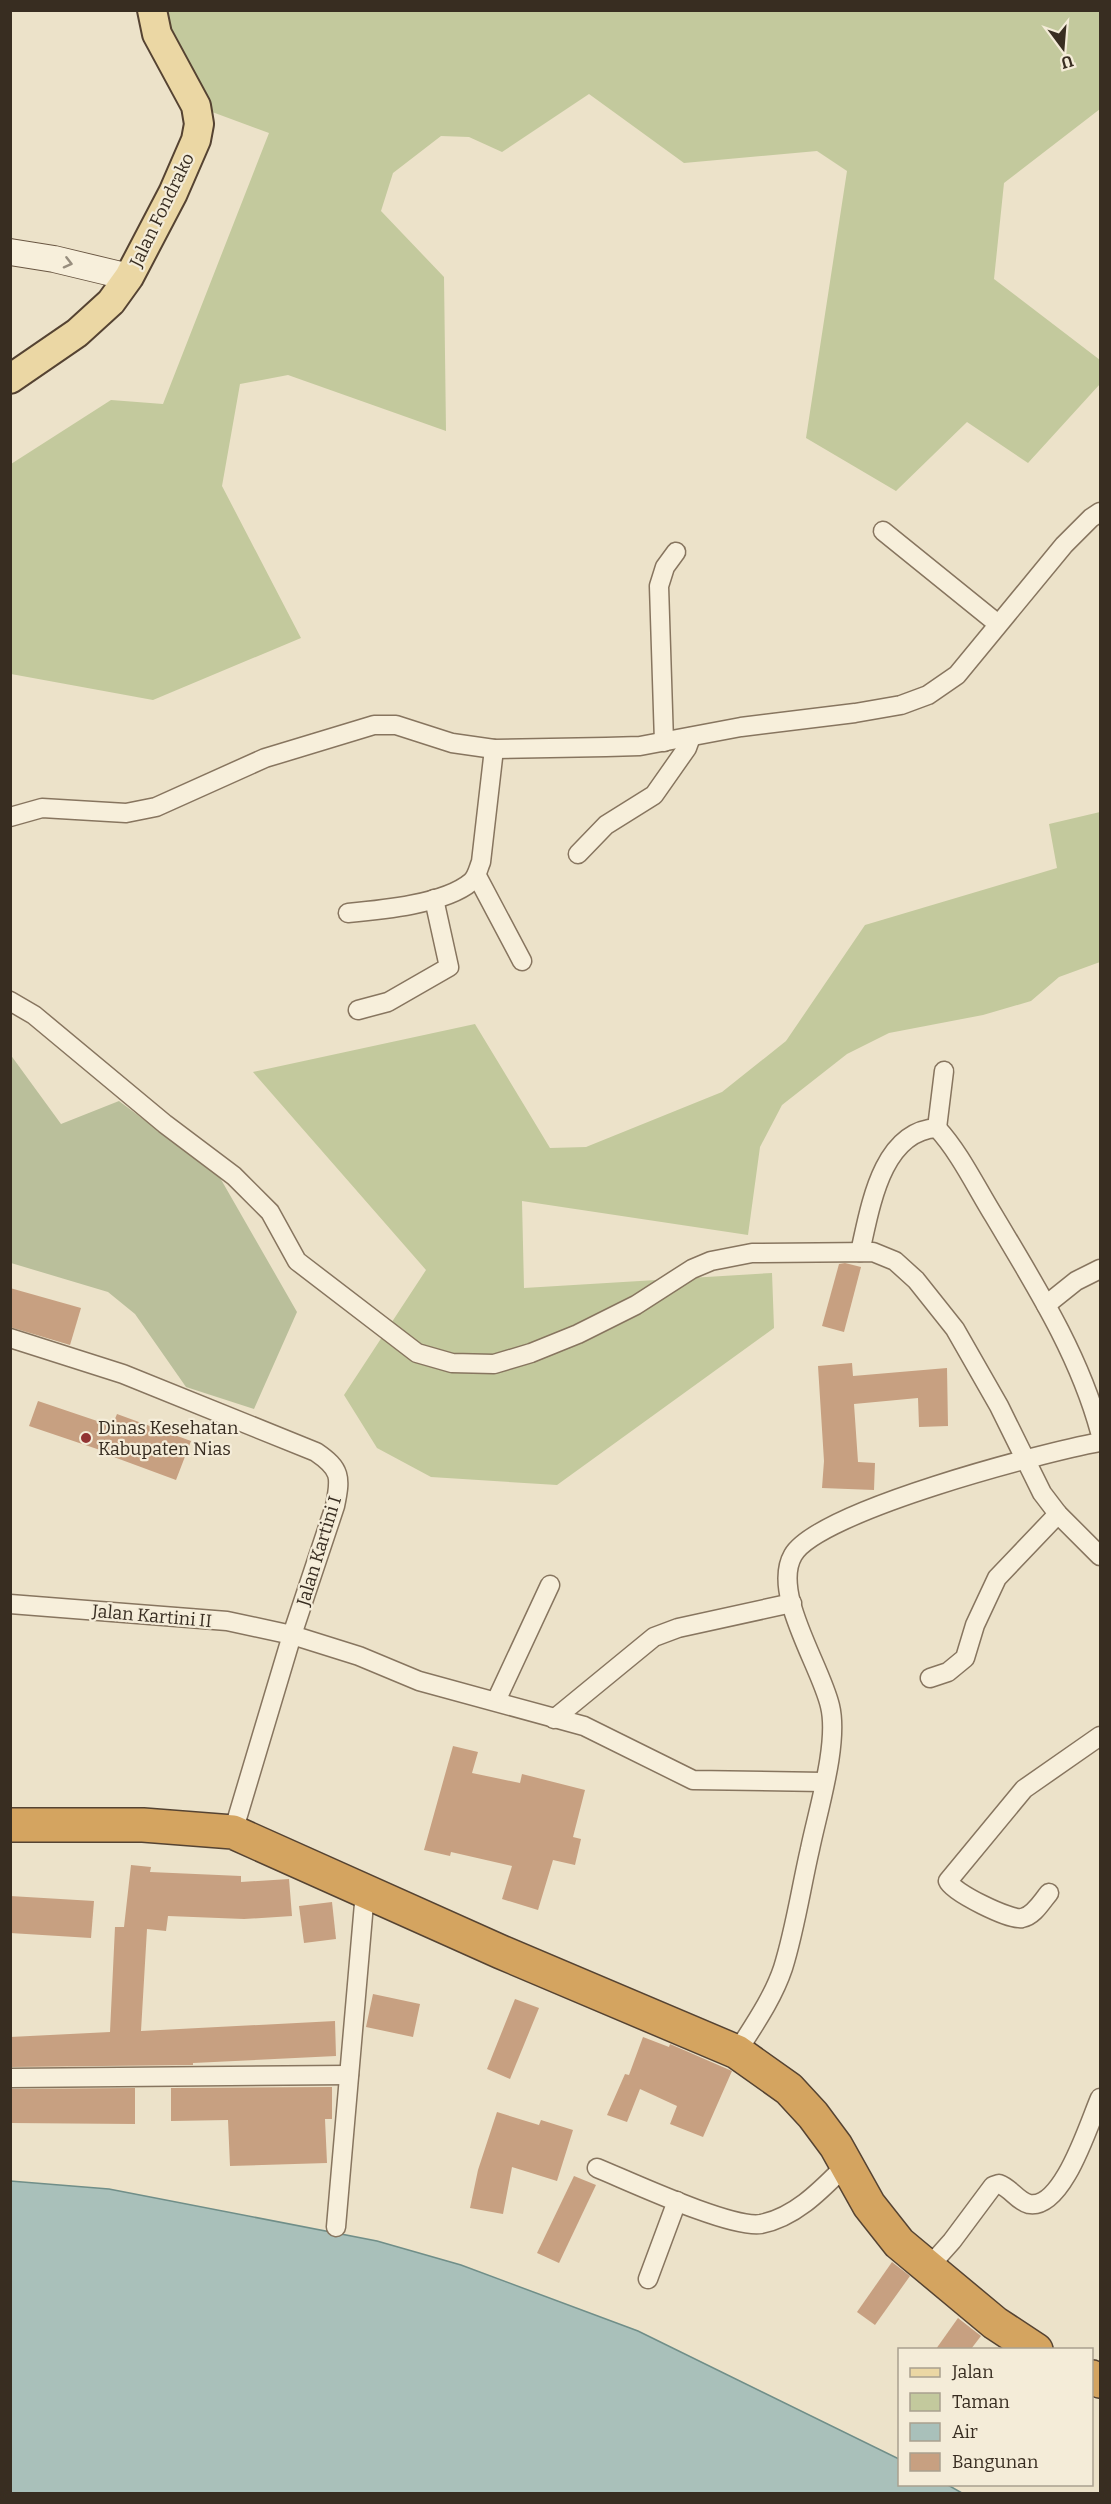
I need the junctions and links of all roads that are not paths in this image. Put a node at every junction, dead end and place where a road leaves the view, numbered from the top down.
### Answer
1 (152, 10) edge
2 (10, 252) edge
3 (129, 277) junction
4 (10, 379) edge
5 (1101, 512) edge
6 (883, 531) dead end
7 (676, 552) dead end
8 (998, 624) junction
9 (691, 736) junction
10 (664, 742) junction
11 (494, 749) junction
12 (10, 817) edge
13 (578, 854) dead end
14 (477, 876) junction
15 (434, 898) junction
16 (348, 913) dead end
17 (522, 961) dead end
18 (10, 1001) edge
19 (358, 1010) dead end
20 (944, 1071) dead end
21 (937, 1128) junction
22 (860, 1252) junction
23 (1101, 1269) edge
24 (1046, 1305) junction
25 (10, 1338) edge
26 (1101, 1432) edge
27 (1101, 1442) edge
28 (1024, 1459) junction
29 (1058, 1514) junction
30 (1101, 1556) edge
31 (549, 1585) dead end
32 (792, 1603) junction
33 (10, 1604) edge
34 (292, 1635) junction
35 (930, 1678) dead end
36 (496, 1701) junction
37 (554, 1719) junction
38 (1101, 1736) edge
39 (824, 1782) junction
40 (10, 1825) edge
41 (233, 1833) junction
42 (365, 1892) junction
43 (1049, 1893) dead end
44 (737, 2052) junction
45 (349, 2075) junction
46 (10, 2078) edge
47 (1101, 2098) edge
48 (846, 2165) junction
49 (597, 2168) dead end
50 (677, 2201) junction
51 (336, 2227) dead end
52 (927, 2269) junction
53 (648, 2278) dead end
54 (1034, 2348) edge

1 - 3 main road, Jalan Fondrako
2 -> 3 street
3 - 4 main road, Jalan Fondrako
5 - 8 street
6 - 8 street
7 - 10 street
8 - 9 street
9 - 10 street
9 - 13 street
10 - 11 street
11 - 12 street
11 - 14 street
14 - 15 street
14 - 17 street
15 - 16 street
15 - 19 street
18 - 22 street
20 - 21 street
21 - 22 street
21 - 24 street
22 - 28 street
23 - 24 street
24 - 26 street
25 - 34 street, Jalan Kartini I
27 - 28 street
28 - 29 street
28 - 32 street
29 - 30 street
29 - 35 street
31 - 36 street
32 - 37 street
32 - 39 street
33 - 34 street, Jalan Kartini II
34 - 36 street, Jalan Kartini II
34 - 41 street, Jalan Kartini I
36 - 37 street, Jalan Kartini II
37 - 39 street, Jalan Kartini II
38 - 43 street
39 - 44 street
40 - 41 highway
41 - 42 highway
42 - 44 highway
42 - 45 street
44 - 48 highway
45 - 46 street
45 - 51 street
47 - 52 street
48 - 50 street
48 - 52 highway
49 - 50 street
50 - 53 street
52 - 54 highway

